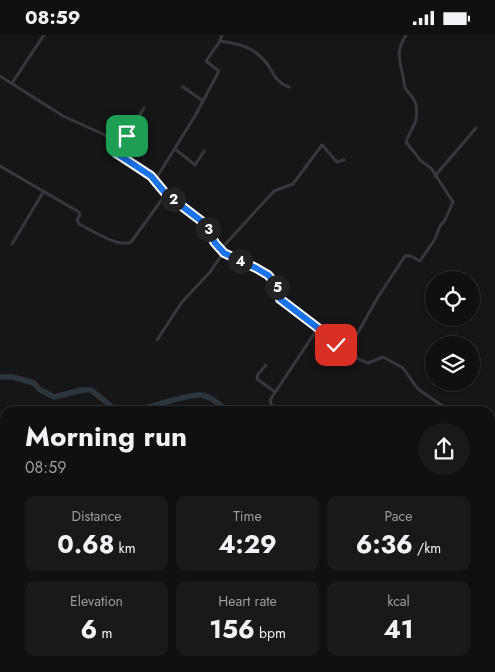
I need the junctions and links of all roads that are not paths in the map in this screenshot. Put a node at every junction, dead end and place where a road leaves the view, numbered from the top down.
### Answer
1 (44, 35) edge
2 (222, 35) edge
3 (406, 35) edge
4 (220, 41) junction
5 (0, 76) edge
6 (12, 83) junction
7 (183, 87) dead end
8 (289, 87) dead end
9 (203, 101) junction
10 (144, 108) dead end
11 (476, 128) dead end
12 (174, 149) junction
13 (204, 151) dead end
14 (116, 153) junction
15 (344, 160) dead end
16 (0, 166) edge
17 (434, 176) junction
18 (155, 180) junction
19 (44, 191) junction
20 (166, 194) junction
21 (12, 244) dead end
22 (220, 250) junction
23 (224, 253) junction
24 (318, 328) junction
25 (157, 340) dead end
26 (347, 352) junction
27 (266, 365) dead end
28 (275, 393) junction
29 (272, 406) edge
30 (443, 406) edge

1 - 6 street
2 - 4 street
3 - 17 street
4 - 8 street
4 - 9 street
5 - 6 street
6 - 14 street
7 - 9 street
9 - 12 street
10 - 14 street
11 - 17 street
12 - 13 street
12 - 18 street
14 - 18 street
15 - 22 street
16 - 19 street
17 - 26 street
18 - 20 street
19 - 20 street
19 - 21 street
20 - 22 street
22 - 23 street
23 - 24 street
23 - 25 street
24 - 26 street
24 - 28 street
26 - 30 street
27 - 28 street
28 - 29 street

